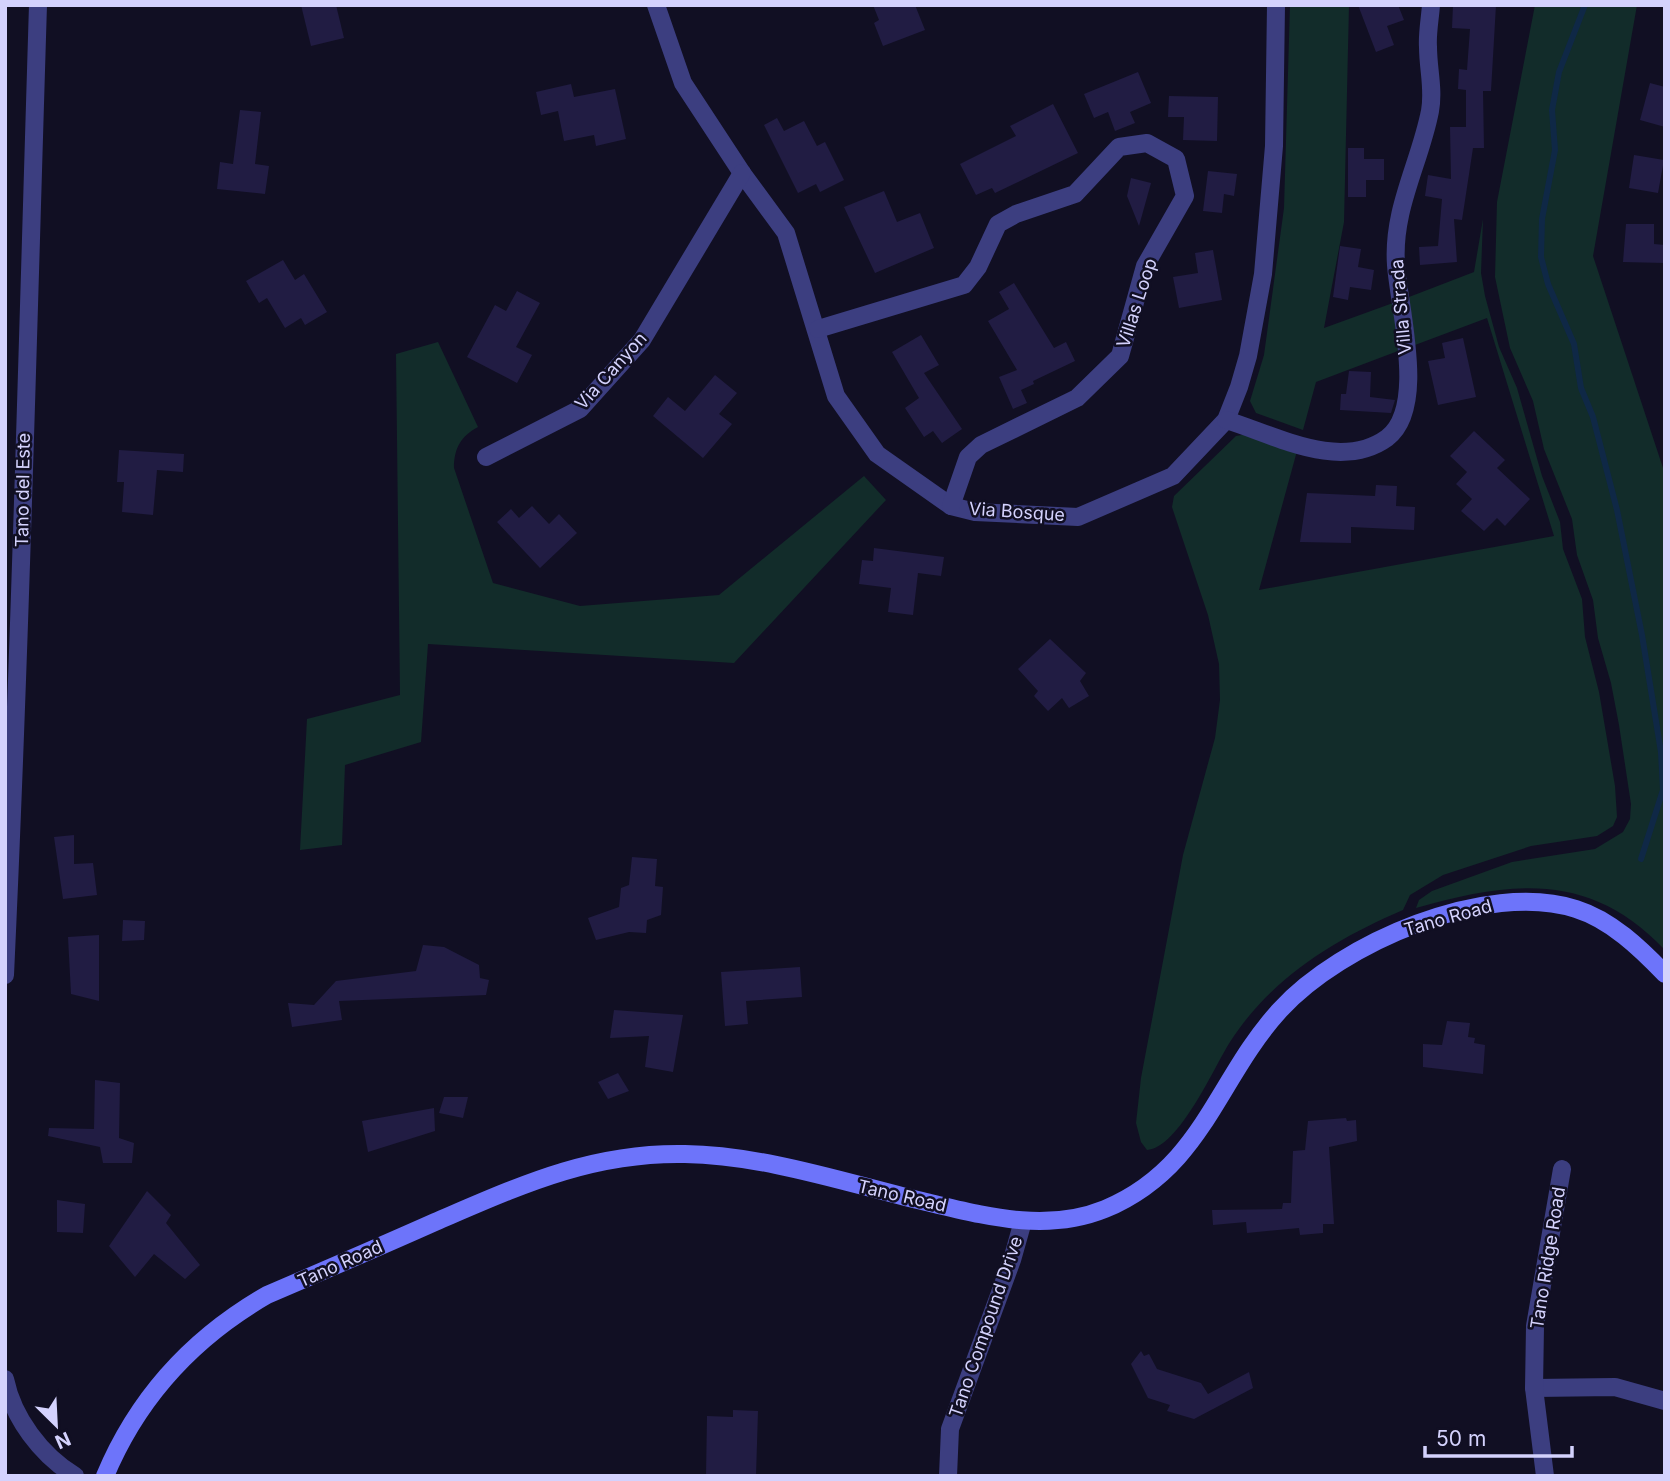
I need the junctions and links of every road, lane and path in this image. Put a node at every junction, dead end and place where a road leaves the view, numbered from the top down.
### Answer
1 (38, 5) edge
2 (656, 5) edge
3 (1276, 5) edge
4 (1431, 5) edge
5 (742, 173) junction
6 (817, 329) junction
7 (1226, 420) junction
8 (486, 457) dead end
9 (951, 506) junction
10 (1665, 974) edge
11 (5, 975) edge
12 (1562, 1169) dead end
13 (1023, 1221) junction
14 (5, 1379) edge
15 (1534, 1388) junction
16 (1665, 1401) edge
17 (75, 1476) edge
18 (105, 1476) edge
19 (948, 1476) edge
20 (1545, 1476) edge

1 - 11 street, Tano del Este
2 - 5 street, Via Bosque
3 - 7 street, Via Bosque
4 - 7 street, Villa Strada
5 - 6 street, Via Bosque
5 - 8 street, Via Canyon
6 - 9 street, Via Bosque
6 - 9 street, Villas Loop
7 - 9 street, Via Bosque
10 - 13 street, Tano Road
12 - 15 street, Tano Ridge Road
13 - 18 street, Tano Road
13 - 19 street, Tano Compound Drive
14 - 17 street
15 - 16 street
15 - 20 street, Tano Ridge Road

